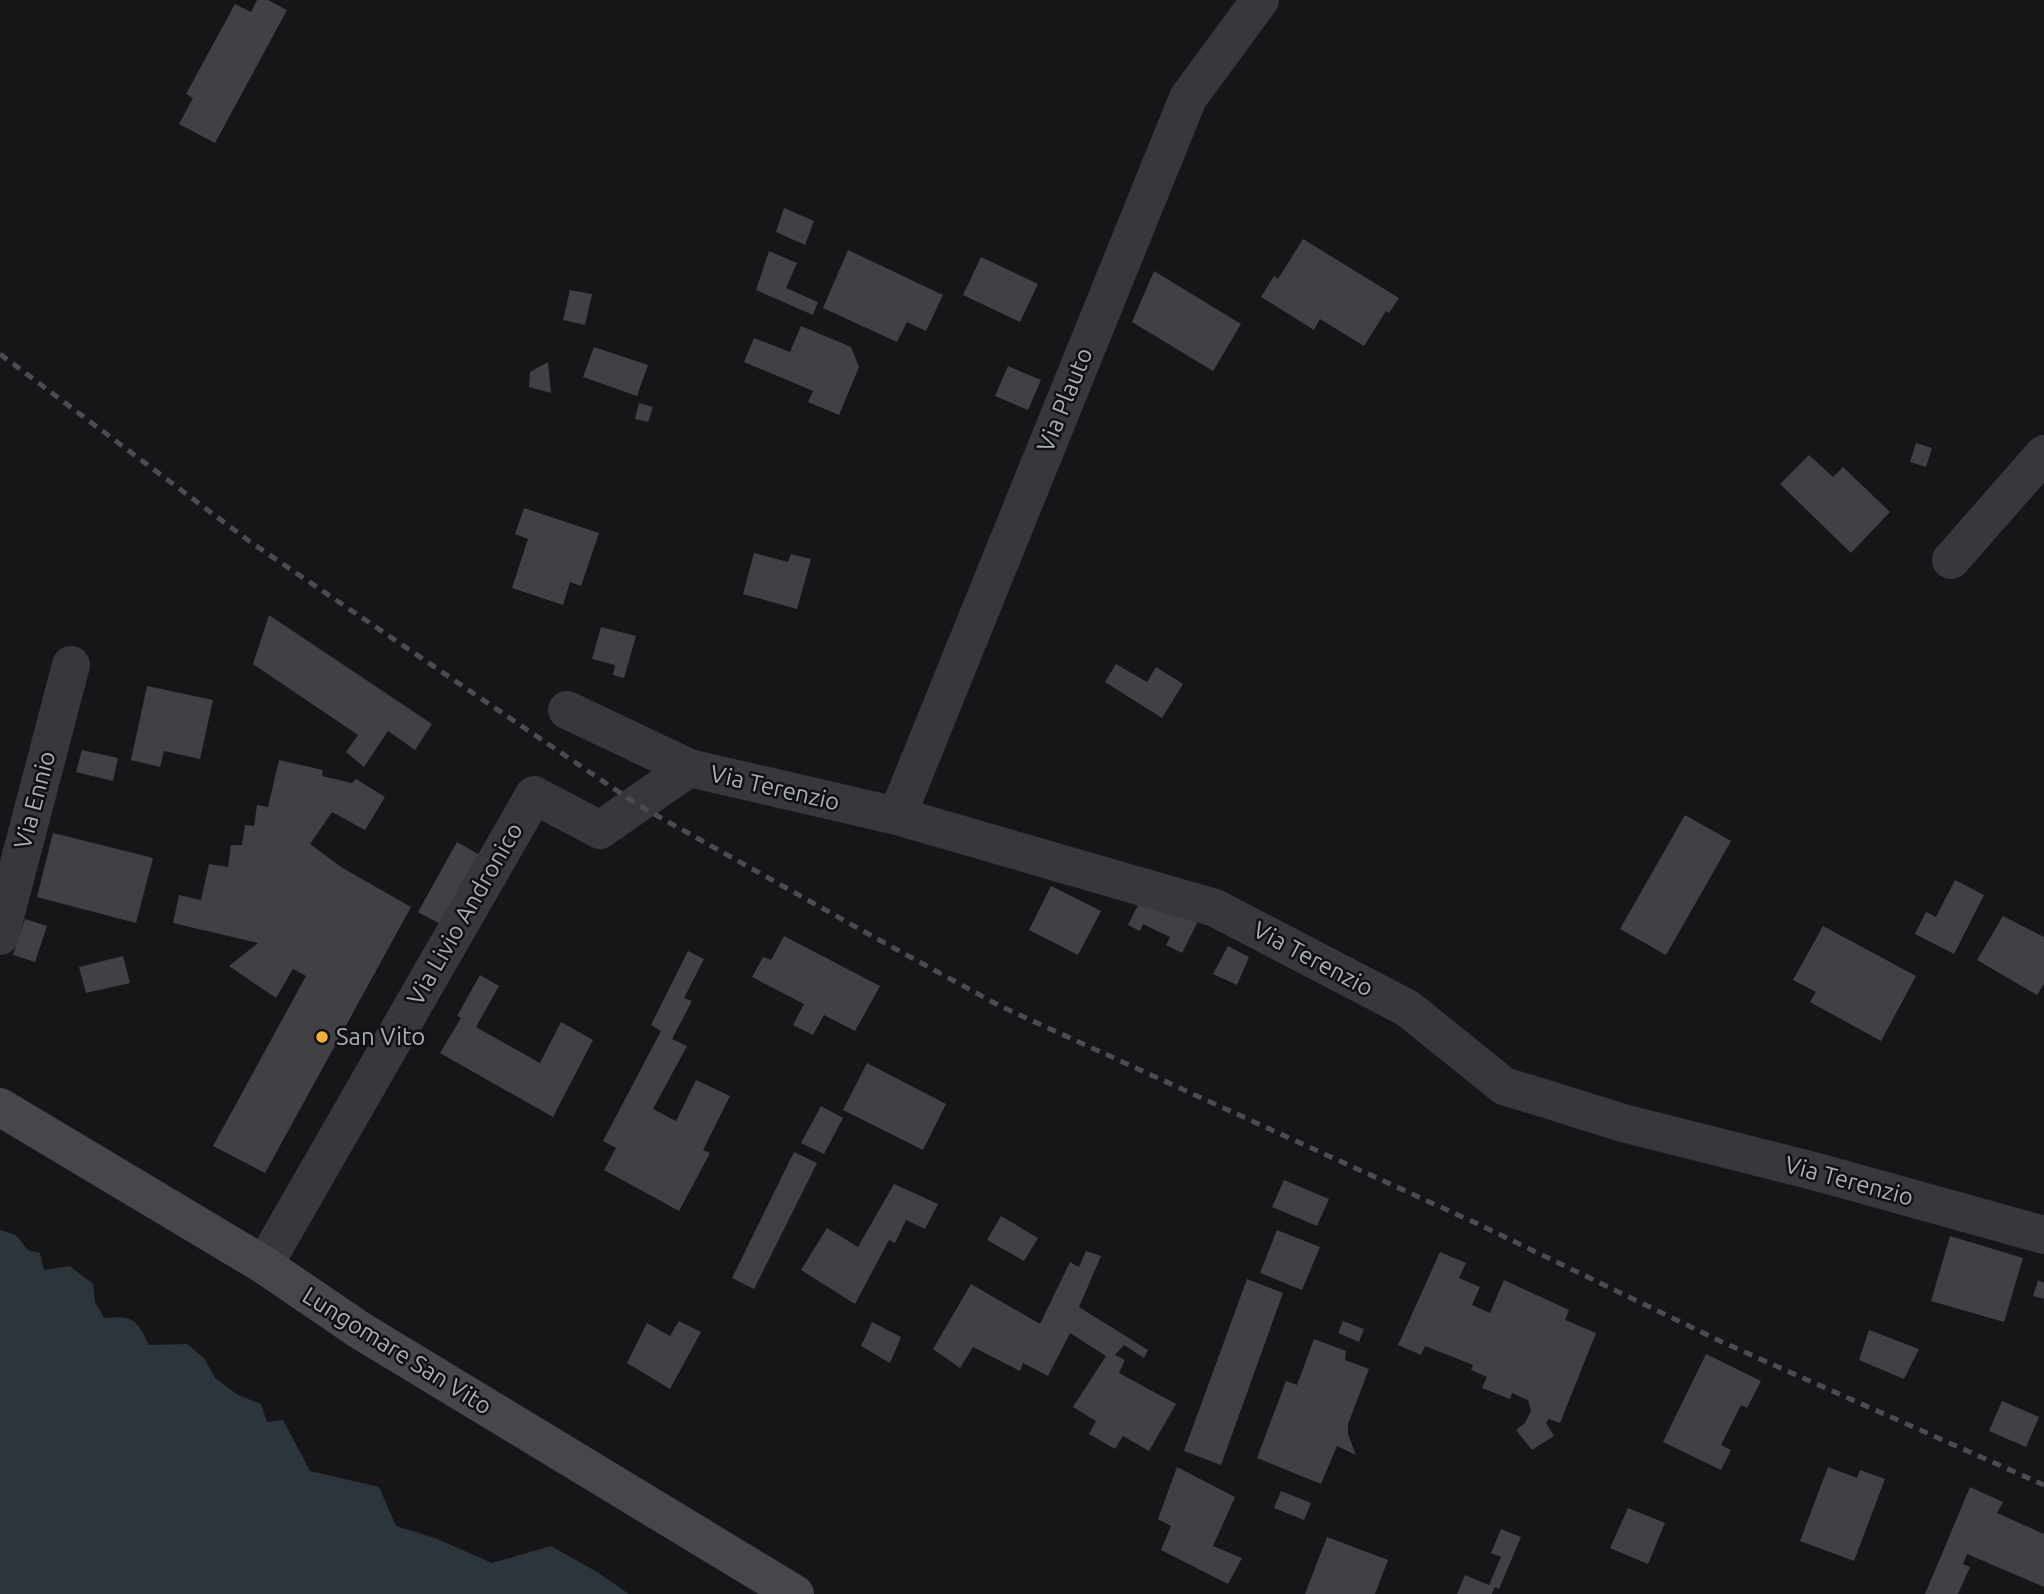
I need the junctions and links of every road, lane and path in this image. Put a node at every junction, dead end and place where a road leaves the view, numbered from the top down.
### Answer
1 (1260, 0) edge
2 (2044, 454) edge
3 (1951, 560) dead end
4 (71, 665) dead end
5 (567, 710) dead end
6 (689, 768) junction
7 (897, 816) junction
8 (0, 936) edge
9 (0, 1107) edge
10 (2044, 1235) edge
11 (264, 1265) junction
12 (795, 1594) edge

1 - 7 street, Via Plauto
2 - 3 street
4 - 8 street, Via Ennio
5 - 6 street, Via Terenzio
6 - 7 street, Via Terenzio
6 - 11 street, Via Livio Andronico
7 - 10 street, Via Terenzio
9 - 11 main road, Lungomare San Vito
11 - 12 main road, Lungomare San Vito

